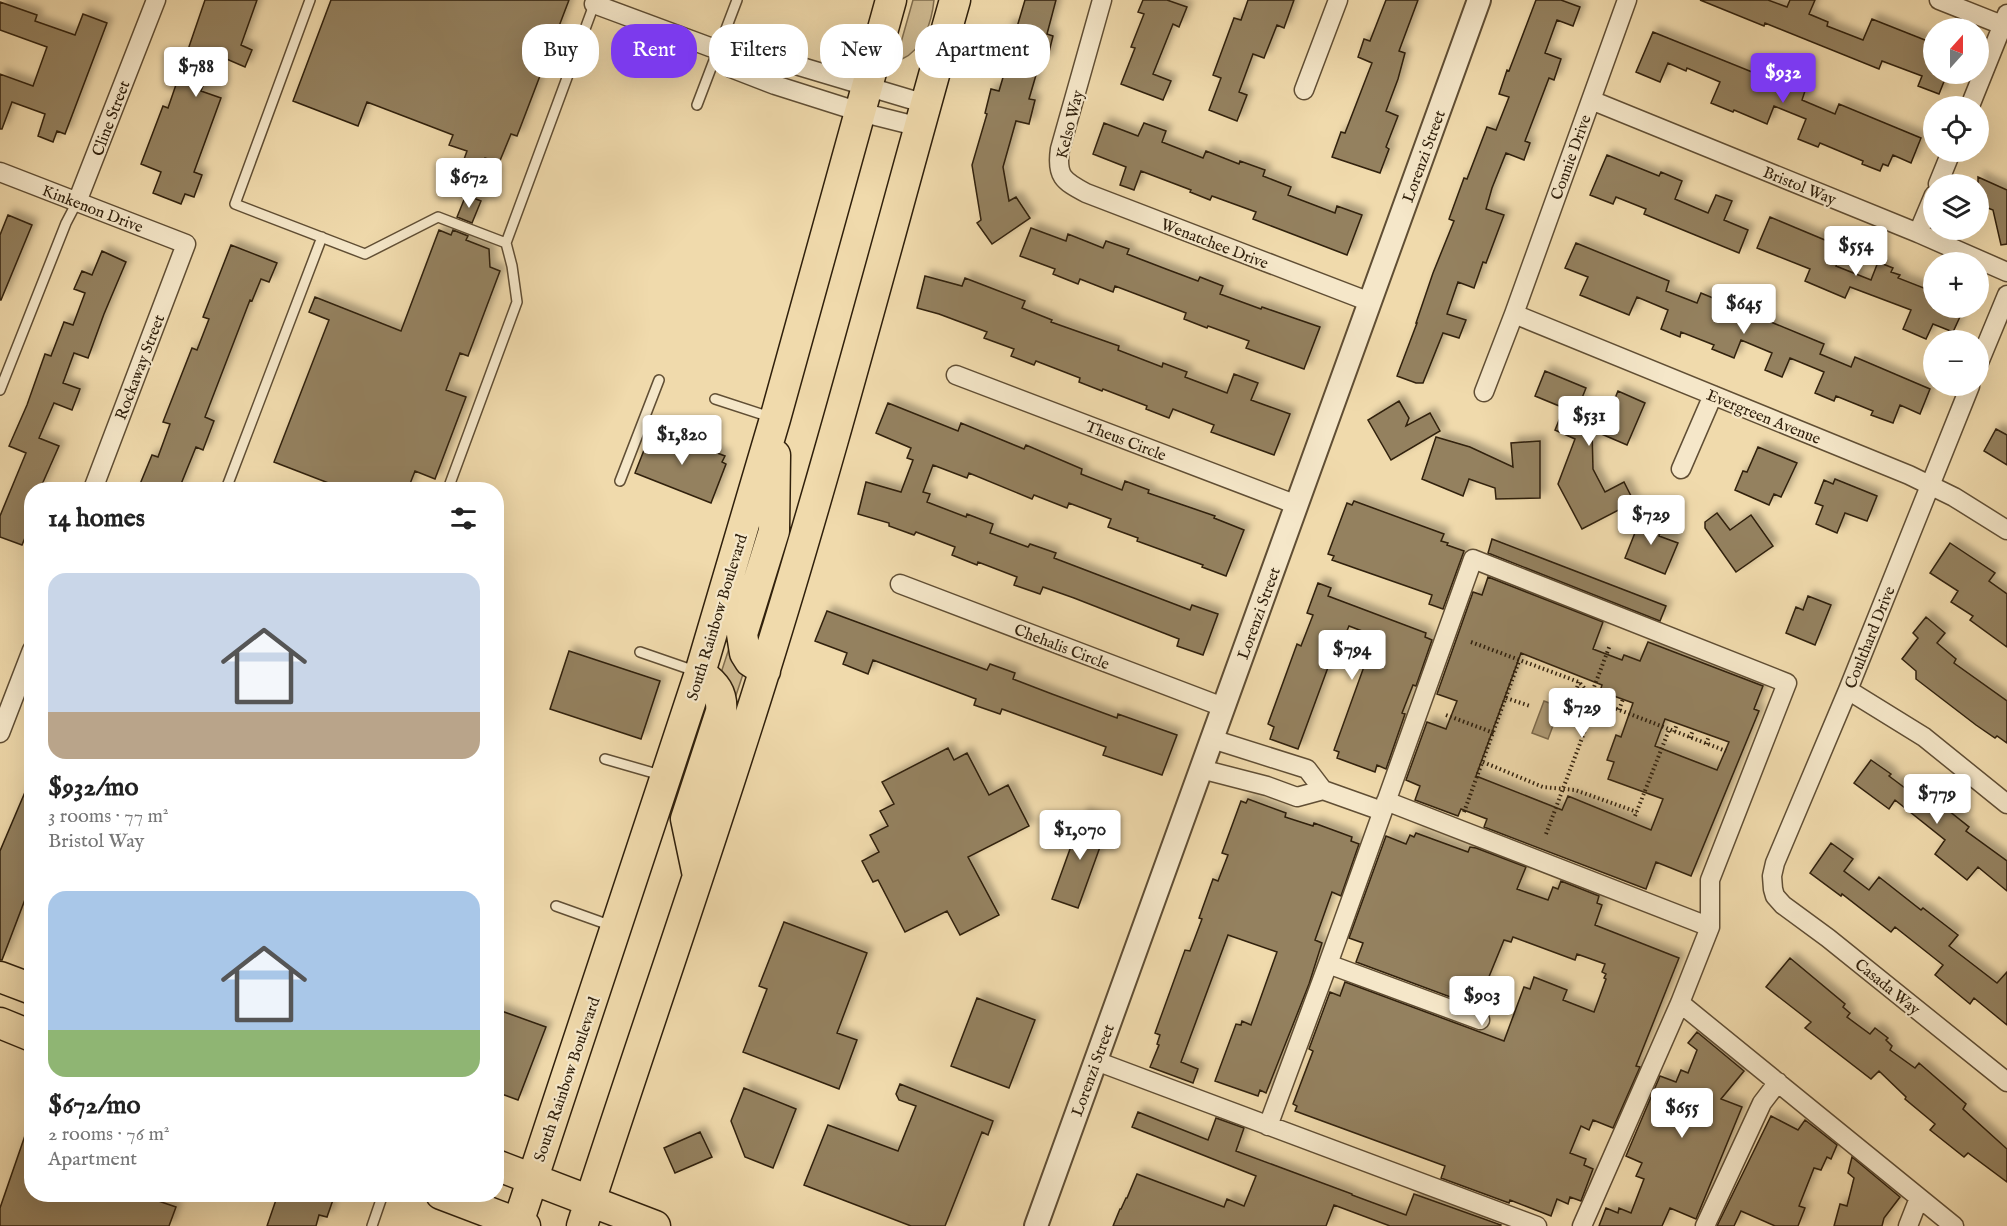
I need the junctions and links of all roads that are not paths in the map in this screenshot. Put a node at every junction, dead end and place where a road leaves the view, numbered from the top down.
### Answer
1 (156, 0) edge
2 (310, 0) edge
3 (737, 0) edge
4 (891, 0) edge
5 (948, 0) edge
6 (955, 0) edge
7 (1102, 0) edge
8 (1338, 0) edge
9 (1479, 0) edge
10 (1627, 0) edge
11 (1939, 0) edge
12 (595, 2) edge
13 (2006, 22) edge
14 (728, 24) edge
15 (947, 24) edge
16 (949, 24) edge
17 (709, 46) edge
18 (808, 72) edge
19 (709, 74) edge
20 (757, 78) edge
21 (934, 78) edge
22 (1304, 90) dead end
23 (1974, 96) edge
24 (863, 99) junction
25 (1591, 100) junction
26 (697, 105) dead end
27 (923, 116) junction
28 (0, 172) edge
29 (1062, 178) joint
30 (77, 202) junction
31 (1923, 221) edge
32 (1918, 233) junction
33 (322, 237) junction
34 (506, 243) junction
35 (186, 244) joint
36 (2007, 272) edge
37 (2007, 295) edge
38 (1370, 302) junction
39 (1514, 314) junction
40 (1989, 338) edge
41 (956, 375) dead end
42 (659, 380) dead end
43 (0, 390) edge
44 (1484, 392) dead end
45 (1713, 395) junction
46 (1966, 396) edge
47 (715, 399) dead end
48 (775, 419) junction
49 (1681, 469) dead end
50 (96, 482) edge
51 (229, 482) edge
52 (451, 482) edge
53 (620, 482) dead end
54 (1930, 485) junction
55 (1297, 505) junction
56 (2007, 530) edge
57 (900, 584) dead end
58 (640, 652) dead end
59 (24, 671) edge
60 (765, 671) junction
61 (700, 673) junction
62 (1848, 690) junction
63 (1223, 707) junction
64 (0, 733) edge
65 (1212, 739) junction
66 (605, 759) dead end
67 (1201, 769) junction
68 (666, 776) junction
69 (1323, 790) junction
70 (2007, 804) edge
71 (1384, 806) junction
72 (699, 877) junction
73 (1773, 889) joint
74 (556, 906) dead end
75 (1710, 927) junction
76 (617, 928) junction
77 (1328, 964) junction
78 (0, 977) edge
79 (24, 986) edge
80 (1680, 1003) junction
81 (1480, 1020) dead end
82 (0, 1023) edge
83 (24, 1033) edge
84 (1096, 1061) junction
85 (1778, 1082) junction
86 (2007, 1082) edge
87 (1268, 1126) junction
88 (504, 1168) edge
89 (532, 1179) junction
90 (1919, 1198) junction
91 (380, 1202) edge
92 (461, 1202) edge
93 (586, 1214) edge
94 (1526, 1224) edge
95 (520, 1225) edge
96 (372, 1226) edge
97 (655, 1226) edge
98 (1036, 1226) edge
99 (1582, 1226) edge
100 (1705, 1226) edge
101 (1908, 1226) edge
102 (1954, 1226) edge

1 - 30 street, Cline Street
2 - 33 lane
3 - 14 lane
4 - 24 main road, South Rainbow Boulevard
5 - 15 main road
6 - 16 main road
7 - 29 street, Kelso Way
8 - 22 street
9 - 38 street, Lorenzi Street
10 - 25 street, Connie Drive
11 - 13 street
12 - 17 street
12 - 34 lane
13 - 23 street
18 - 24 street
19 - 26 lane
20 - 24 street
21 - 27 main road
24 - 27 street
24 - 27 street
24 - 48 main road, South Rainbow Boulevard
25 - 32 street, Bristol Way
25 - 39 street, Connie Drive
27 - 60 main road
28 - 30 street, Kinkenon Drive
29 - 38 street, Wenatchee Drive
30 - 35 street, Kinkenon Drive
30 - 43 lane
31 - 32 street
32 - 36 street, Bristol Way
33 - 34 lane
33 - 51 lane
34 - 52 lane
35 - 50 street, Rockaway Street
37 - 40 street
38 - 55 street, Lorenzi Street
39 - 44 street, Connie Drive
39 - 45 street, Evergreen Avenue
41 - 55 street, Theus Circle
42 - 53 lane
45 - 49 street
45 - 54 street, Evergreen Avenue
46 - 54 street, Coulthard Drive
47 - 48 lane
48 - 60 main road
48 - 61 main road, South Rainbow Boulevard
54 - 56 street, Evergreen Avenue
54 - 62 street, Coulthard Drive
55 - 63 street, Lorenzi Street
57 - 63 street, Chehalis Circle
58 - 61 lane
59 - 64 street
60 - 72 main road
61 - 68 main road, South Rainbow Boulevard
61 - 72 main road
62 - 70 street
62 - 73 street, Coulthard Drive
63 - 65 street, Lorenzi Street
65 - 67 street, Lorenzi Street
65 - 69 street
66 - 68 lane
67 - 69 street
67 - 84 street, Lorenzi Street
68 - 76 main road, South Rainbow Boulevard
69 - 71 street
71 - 75 street
71 - 75 street
71 - 77 street
72 - 93 main road
73 - 86 street, Casada Way
74 - 76 lane
75 - 80 street
76 - 89 main road, South Rainbow Boulevard
77 - 81 street
77 - 87 street
78 - 79 main road
80 - 85 street
80 - 99 street
82 - 83 main road
84 - 87 street
84 - 98 street, Lorenzi Street
85 - 90 street
85 - 100 street
87 - 94 street
88 - 89 main road
89 - 93 main road
89 - 95 main road, South Rainbow Boulevard
90 - 101 street
90 - 102 street
91 - 96 lane
92 - 95 main road
93 - 97 main road

